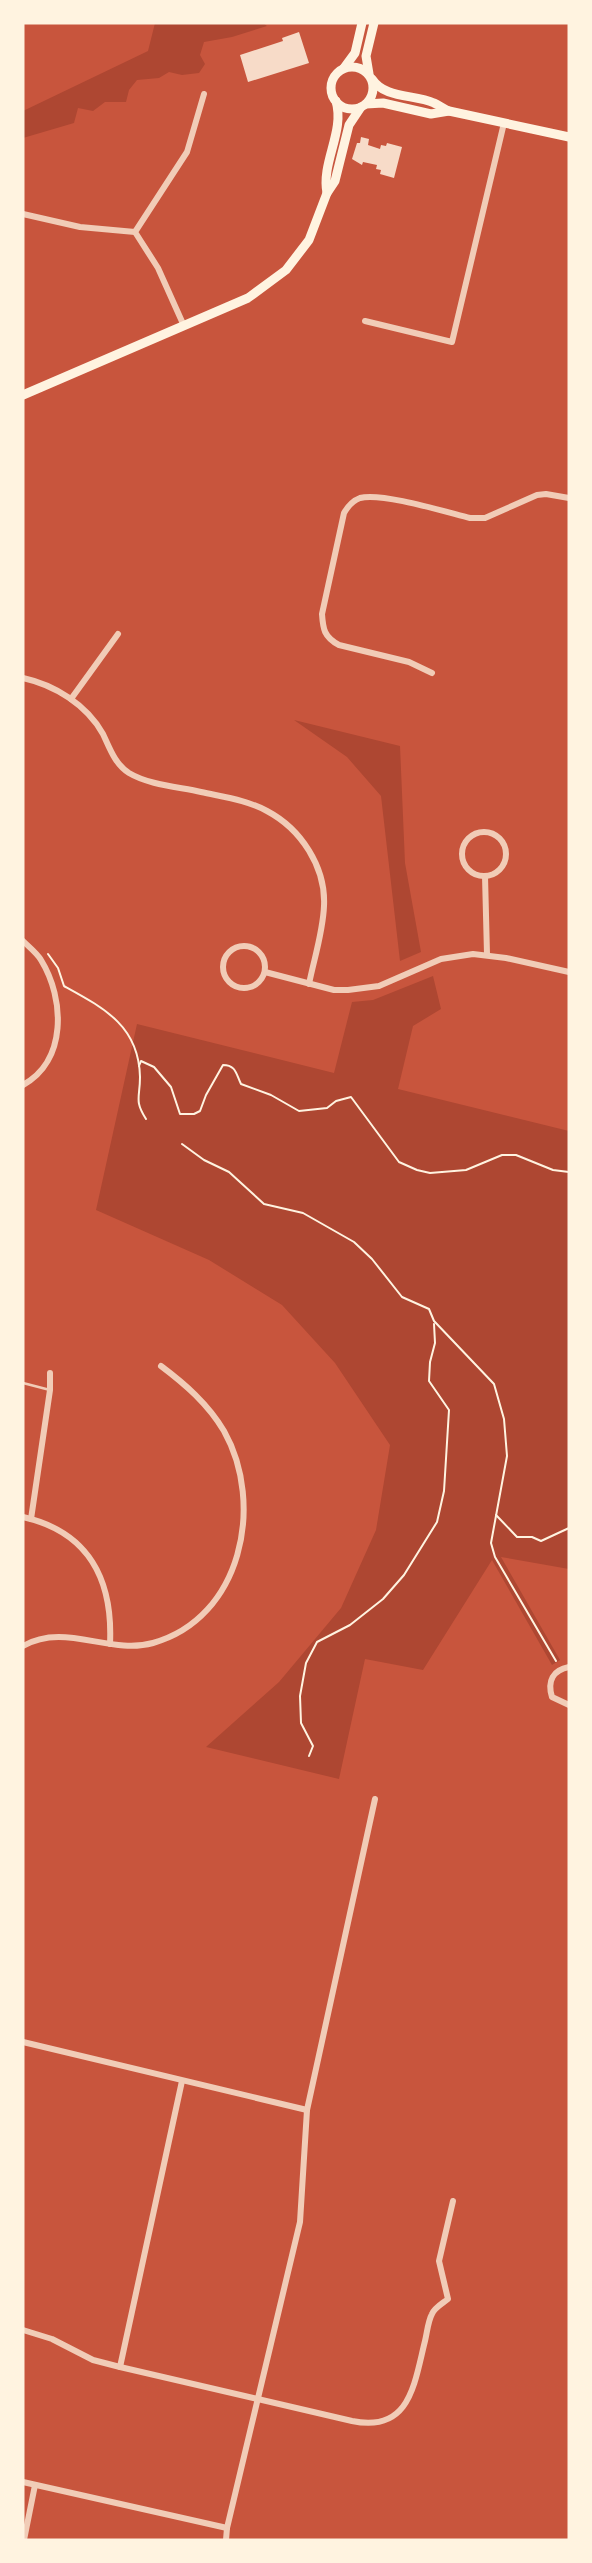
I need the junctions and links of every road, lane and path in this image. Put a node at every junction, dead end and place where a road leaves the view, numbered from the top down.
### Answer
1 (362, 23) edge
2 (374, 23) edge
3 (344, 68) junction
4 (370, 77) junction
5 (204, 94) dead end
6 (336, 101) junction
7 (363, 106) junction
8 (449, 111) junction
9 (504, 123) junction
10 (569, 137) edge
11 (327, 193) junction
12 (23, 214) edge
13 (135, 232) junction
14 (365, 321) dead end
15 (184, 326) junction
16 (23, 395) edge
17 (569, 498) edge
18 (118, 634) dead end
19 (432, 673) dead end
20 (23, 678) edge
21 (71, 699) junction
22 (485, 876) junction
23 (23, 941) edge
24 (487, 954) junction
25 (41, 958) junction
26 (265, 972) junction
27 (569, 972) edge
28 (309, 984) junction
29 (139, 1066) junction
30 (23, 1085) edge
31 (146, 1119) dead end
32 (181, 1144) dead end
33 (569, 1172) edge
34 (434, 1321) junction
35 (161, 1366) dead end
36 (50, 1373) dead end
37 (23, 1383) edge
38 (50, 1390) junction
39 (496, 1514) junction
40 (23, 1517) edge
41 (32, 1519) junction
42 (569, 1528) edge
43 (110, 1644) junction
44 (23, 1646) edge
45 (569, 1667) edge
46 (560, 1668) junction
47 (569, 1705) edge
48 (309, 1756) dead end
49 (375, 1799) dead end
50 (23, 2042) edge
51 (182, 2081) junction
52 (307, 2110) junction
53 (453, 2201) dead end
54 (23, 2330) edge
55 (121, 2367) junction
56 (257, 2399) junction
57 (23, 2482) edge
58 (35, 2485) junction
59 (227, 2528) junction
60 (24, 2540) edge
61 (226, 2540) edge

1 - 3 main road
2 - 4 main road
3 - 4 main road
3 - 6 main road
4 - 7 main road
4 - 8 main road
5 - 13 street
6 - 7 main road
6 - 11 main road
7 - 8 main road
7 - 11 main road
8 - 9 main road
9 - 10 main road
9 - 14 street
11 - 15 main road
12 - 13 street
13 - 15 street
15 - 16 main road
17 - 19 street
18 - 21 street
20 - 21 street
21 - 28 street
22 - 22 street
22 - 24 street
23 - 25 street
24 - 27 street
24 - 28 street
25 - 29 path
25 - 30 street
26 - 26 street
26 - 28 street
29 - 31 path
29 - 33 path
32 - 34 path
34 - 39 path
34 - 48 path
35 - 43 street
36 - 38 street
37 - 38 lane
38 - 41 street
39 - 42 path
39 - 46 path
40 - 41 street
41 - 43 street
43 - 44 street
45 - 46 street
46 - 47 street
49 - 52 street
50 - 51 street
51 - 52 street
51 - 55 street
52 - 56 street
53 - 56 street
54 - 55 street
55 - 56 street
56 - 59 street
57 - 58 street
58 - 59 street
58 - 60 street
59 - 61 street

